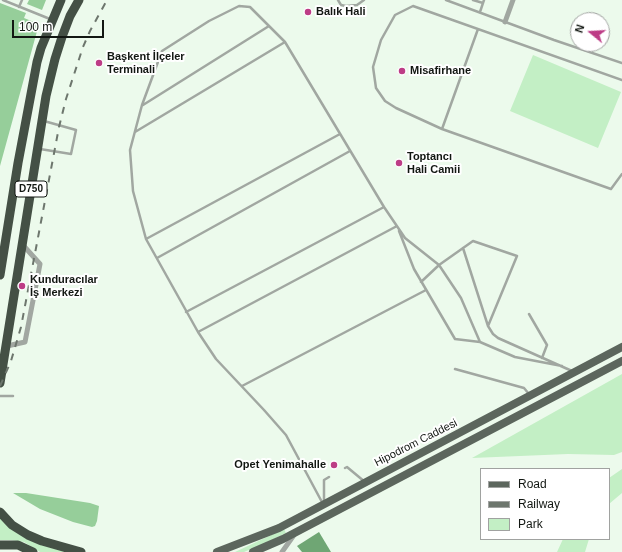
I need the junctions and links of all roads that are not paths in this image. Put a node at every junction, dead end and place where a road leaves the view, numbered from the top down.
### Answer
1 (3, 0) edge
2 (22, 0) edge
3 (61, 0) edge
4 (79, 0) edge
5 (338, 0) edge
6 (364, 0) edge
7 (446, 0) edge
8 (473, 0) edge
9 (513, 0) edge
10 (484, 2) edge
11 (19, 7) junction
12 (480, 12) junction
13 (52, 20) junction
14 (505, 22) junction
15 (270, 26) junction
16 (478, 29) junction
17 (285, 42) junction
18 (622, 63) edge
19 (622, 80) edge
20 (142, 105) junction
21 (42, 120) junction
22 (442, 129) junction
23 (135, 132) junction
24 (340, 134) junction
25 (37, 149) junction
26 (350, 151) junction
27 (622, 174) edge
28 (384, 207) junction
29 (397, 226) junction
30 (3, 239) edge
31 (146, 239) junction
32 (22, 244) junction
33 (463, 248) junction
34 (156, 258) junction
35 (439, 265) junction
36 (0, 275) edge
37 (421, 282) junction
38 (426, 290) junction
39 (186, 312) junction
40 (529, 314) dead end
41 (488, 326) junction
42 (198, 332) junction
43 (480, 342) junction
44 (7, 346) junction
45 (622, 347) edge
46 (542, 358) junction
47 (622, 361) edge
48 (562, 366) junction
49 (455, 369) dead end
50 (574, 372) junction
51 (0, 383) edge
52 (242, 386) junction
53 (0, 396) edge
54 (13, 396) dead end
55 (530, 396) junction
56 (345, 468) dead end
57 (329, 477) dead end
58 (365, 482) junction
59 (324, 505) junction
60 (0, 512) edge
61 (296, 533) junction
62 (0, 545) edge
63 (33, 552) edge
64 (81, 552) edge
65 (217, 552) edge
66 (253, 552) edge
67 (282, 552) edge

1 - 11 lane
2 - 11 lane
3 - 13 highway, D750
4 - 21 highway, D750
5 - 6 lane
7 - 12 lane
8 - 10 lane
9 - 14 street
10 - 12 lane
11 - 13 lane
12 - 14 lane
13 - 30 highway, D750
14 - 18 lane
15 - 17 lane
15 - 20 lane
15 - 20 lane
16 - 19 lane
16 - 22 lane
16 - 22 lane
17 - 23 lane
17 - 24 lane
20 - 23 lane
21 - 25 highway, D750
21 - 25 lane
22 - 27 lane
23 - 31 lane
24 - 26 lane
24 - 31 lane
25 - 32 highway, D750
26 - 28 lane
26 - 34 lane
28 - 29 lane
28 - 39 lane
29 - 35 lane
29 - 37 lane
29 - 42 lane
30 - 36 highway, D750
31 - 34 lane
32 - 44 highway, D750
32 - 44 street
33 - 35 lane
33 - 41 lane
33 - 41 lane
34 - 39 lane
35 - 37 lane
35 - 43 lane
37 - 38 lane
38 - 43 lane
38 - 52 lane
39 - 42 lane
40 - 46 lane
41 - 46 lane
42 - 52 lane
43 - 48 lane
44 - 51 highway, D750
45 - 50 main road, Hipodrom Caddesi
46 - 48 lane
47 - 61 main road
48 - 50 lane
49 - 55 lane
50 - 55 main road, Hipodrom Caddesi
52 - 59 lane
53 - 54 lane
55 - 58 main road, Hipodrom Caddesi
56 - 58 lane
57 - 59 lane
58 - 59 main road, Hipodrom Caddesi
59 - 65 main road, Hipodrom Caddesi
60 - 64 highway
61 - 66 main road
61 - 67 street
62 - 63 highway

